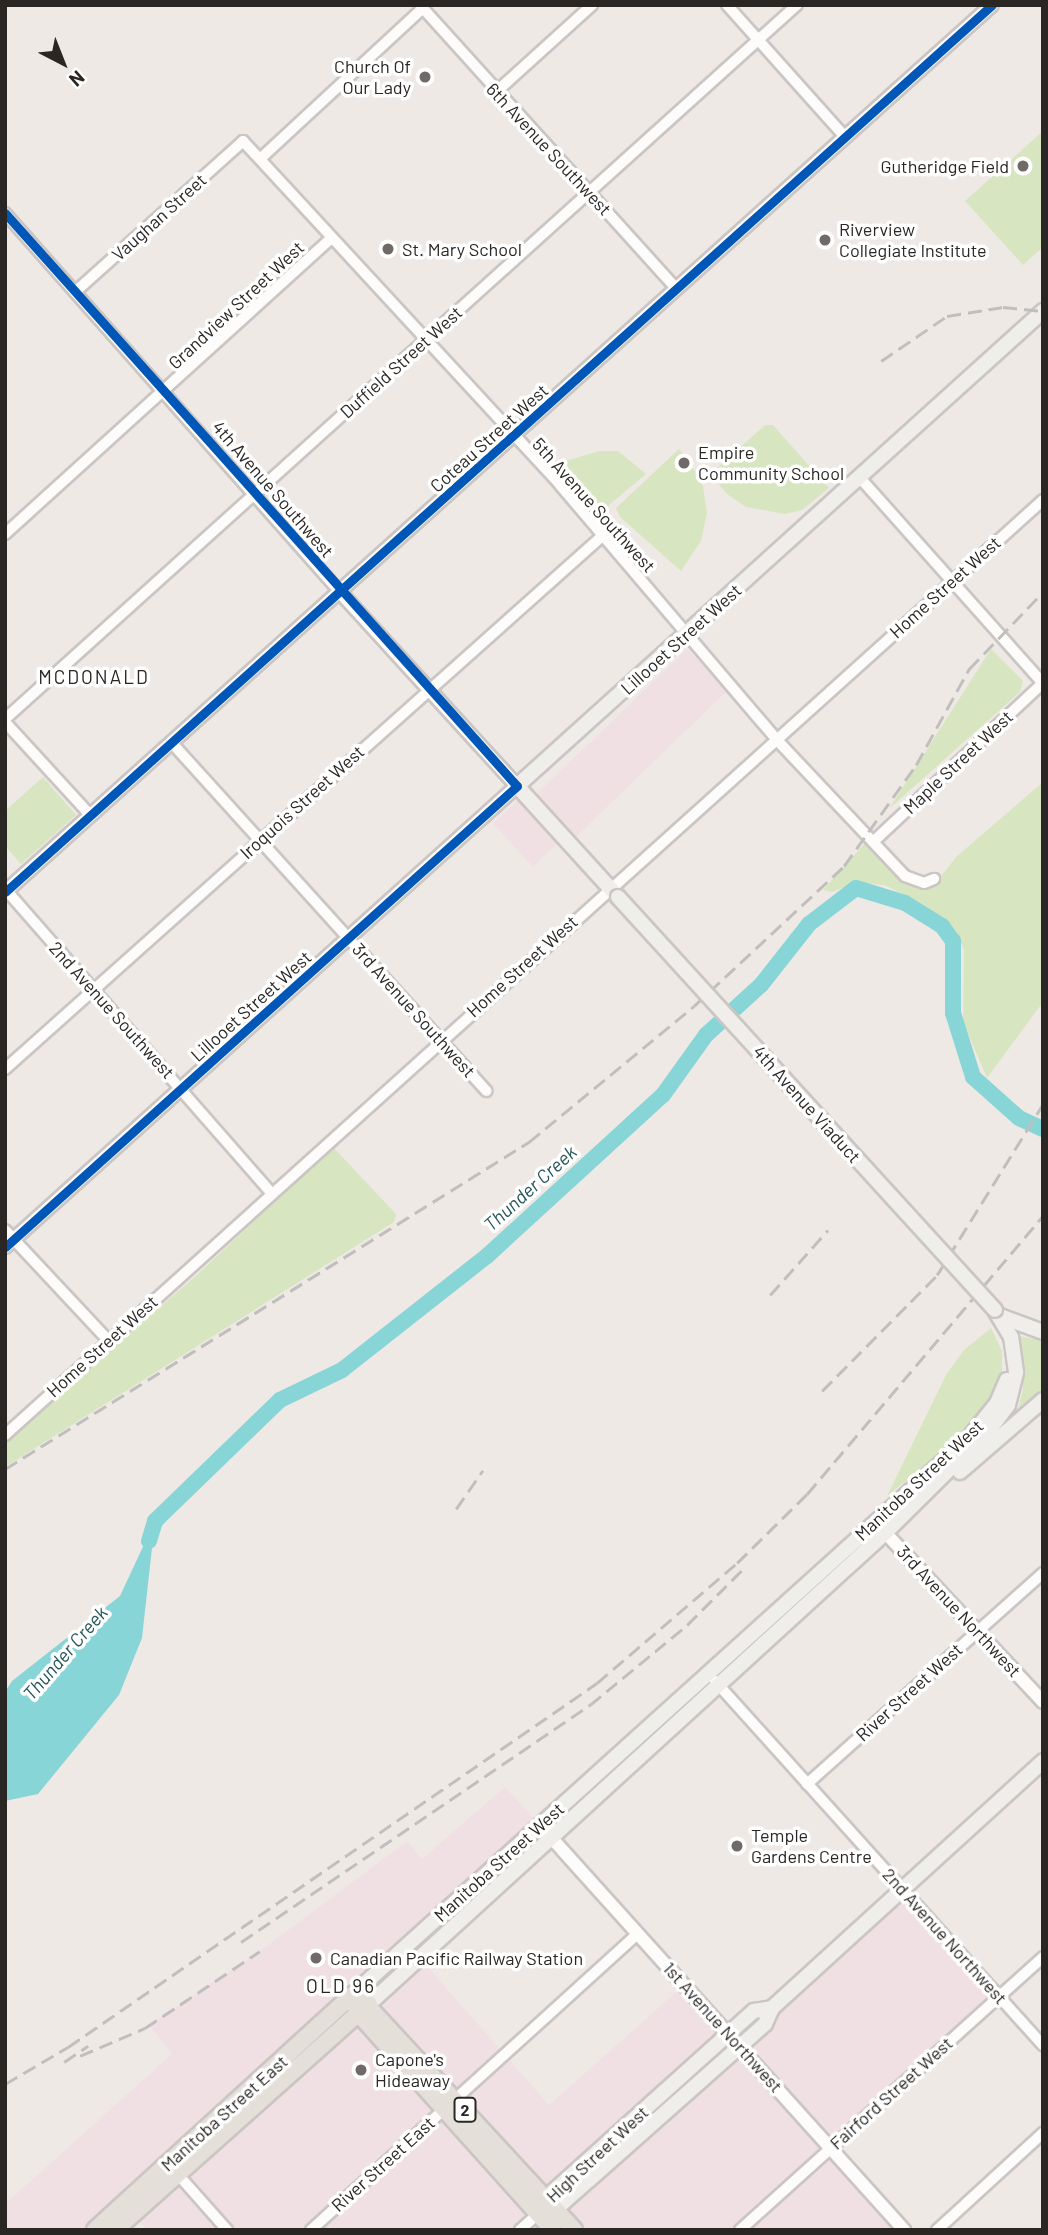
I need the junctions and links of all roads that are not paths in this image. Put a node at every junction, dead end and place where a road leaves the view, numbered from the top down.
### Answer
1 (592, 5) edge
2 (727, 5) edge
3 (797, 5) edge
4 (992, 5) edge
5 (421, 7) edge
6 (759, 40) junction
7 (496, 92) junction
8 (845, 137) junction
9 (243, 141) joint
10 (260, 159) junction
11 (589, 192) junction
12 (5, 213) edge
13 (332, 238) junction
14 (677, 289) junction
15 (75, 292) junction
16 (1043, 311) edge
17 (424, 341) junction
18 (166, 391) junction
19 (513, 438) junction
20 (861, 479) junction
21 (256, 493) junction
22 (1043, 500) edge
23 (5, 534) edge
24 (601, 537) junction
25 (951, 582) junction
26 (340, 592) junction
27 (688, 633) junction
28 (1043, 683) edge
29 (428, 688) junction
30 (5, 721) edge
31 (776, 739) junction
32 (172, 743) junction
33 (517, 786) junction
34 (91, 816) junction
35 (260, 839) junction
36 (874, 841) junction
37 (934, 879) dead end
38 (6, 892) edge
39 (614, 892) junction
40 (349, 938) junction
41 (94, 989) junction
42 (441, 1040) junction
43 (5, 1069) edge
44 (182, 1090) junction
45 (486, 1091) dead end
46 (271, 1193) junction
47 (8, 1239) edge
48 (998, 1313) junction
49 (1043, 1332) edge
50 (108, 1340) junction
51 (1043, 1400) edge
52 (5, 1435) edge
53 (875, 1521) junction
54 (886, 1533) junction
55 (1043, 1573) edge
56 (976, 1633) junction
57 (706, 1672) junction
58 (718, 1685) junction
59 (1043, 1702) edge
60 (1043, 1761) edge
61 (807, 1784) junction
62 (540, 1825) junction
63 (552, 1838) junction
64 (903, 1890) junction
65 (638, 1934) junction
66 (1043, 1957) edge
67 (352, 1995) junction
68 (999, 1996) junction
69 (364, 2008) junction
70 (772, 2008) junction
71 (729, 2034) junction
72 (1043, 2045) edge
73 (739, 2046) junction
74 (449, 2104) junction
75 (1043, 2133) edge
76 (830, 2147) junction
77 (173, 2169) junction
78 (551, 2204) junction
79 (538, 2214) junction
80 (95, 2230) edge
81 (115, 2230) edge
82 (228, 2230) edge
83 (311, 2230) edge
84 (520, 2230) edge
85 (553, 2230) edge
86 (575, 2230) edge
87 (740, 2230) edge
88 (904, 2230) edge
89 (937, 2230) edge

1 - 7 street
2 - 6 street
3 - 6 street, Duffield Street West
4 - 8 street, Coteau Street West
5 - 7 street, 6th Avenue Southwest
5 - 10 street
6 - 8 street
6 - 11 street, Duffield Street West
7 - 11 street, 6th Avenue Southwest
8 - 14 street, Coteau Street West
9 - 10 street, 5th Avenue Southwest
9 - 15 street, Vaughan Street
10 - 13 street, 5th Avenue Southwest
11 - 14 street, 6th Avenue Southwest
11 - 17 street, Duffield Street West
12 - 15 street, 4th Avenue Southwest
13 - 17 street, 5th Avenue Southwest
13 - 18 street, Grandview Street West
14 - 19 street, Coteau Street West
15 - 18 street, 4th Avenue Southwest
16 - 20 main road, Lillooet Street West
17 - 19 street, 5th Avenue Southwest
17 - 21 street, Duffield Street West
18 - 21 street, 4th Avenue Southwest
18 - 23 street, Grandview Street West
19 - 24 street, 5th Avenue Southwest
19 - 26 street, Coteau Street West
20 - 25 street
20 - 27 main road, Lillooet Street West
21 - 26 street, 4th Avenue Southwest
21 - 30 street, Duffield Street West
22 - 25 street, Home Street West
24 - 27 street, 5th Avenue Southwest
24 - 29 street, Iroquois Street West
25 - 28 street
25 - 31 street, Home Street West
26 - 29 street, 4th Avenue Southwest
26 - 32 street, Coteau Street West
27 - 31 street, 5th Avenue Southwest
27 - 33 main road, Lillooet Street West
28 - 36 street, Maple Street West
29 - 33 street, 4th Avenue Southwest
29 - 35 street, Iroquois Street West
30 - 34 street
31 - 36 street, 5th Avenue Southwest
31 - 39 street, Home Street West
32 - 34 street, Coteau Street West
32 - 35 street, 3rd Avenue Southwest
33 - 39 main road, 4th Avenue Southwest
33 - 40 street, Lillooet Street West
34 - 38 street, Coteau Street West
35 - 40 street, 3rd Avenue Southwest
35 - 41 street, Iroquois Street West
36 - 37 street, 5th Avenue Southwest
38 - 41 street, 2nd Avenue Southwest
39 - 42 street, Home Street West
39 - 48 main road, 4th Avenue Viaduct, bridge
40 - 42 street, 3rd Avenue Southwest
40 - 44 street, Lillooet Street West
41 - 43 street, Iroquois Street West
41 - 44 street, 2nd Avenue Southwest
42 - 45 street, 3rd Avenue Southwest
42 - 46 street, Home Street West
44 - 46 street, 2nd Avenue Southwest
44 - 47 street, Lillooet Street West
46 - 50 street, Home Street West
47 - 50 street
48 - 49 main road
48 - 53 main road, Manitoba Street West
48 - 54 main road, Manitoba Street West
50 - 52 street, Home Street West
51 - 54 main road
53 - 54 street, 3rd Avenue Northwest
53 - 57 main road, Manitoba Street West
54 - 56 street, 3rd Avenue Northwest
54 - 58 main road, Manitoba Street West
55 - 56 street, River Street West
56 - 59 street, 3rd Avenue Northwest
56 - 61 street, River Street West
57 - 58 street, 2nd Avenue Northwest
57 - 62 main road, Manitoba Street West
58 - 61 street, 2nd Avenue Northwest
58 - 63 main road, Manitoba Street West
60 - 64 main road, High Street West
61 - 64 street, 2nd Avenue Northwest
62 - 63 street, 1st Avenue Northwest
62 - 67 main road, Manitoba Street West
63 - 65 street, 1st Avenue Northwest
63 - 69 main road, Manitoba Street West
64 - 68 street, 2nd Avenue Northwest
64 - 70 main road, High Street West
65 - 71 street, 1st Avenue Northwest
65 - 74 street
66 - 68 street, Fairford Street West
67 - 69 main road, 2
67 - 77 main road, Manitoba Street East
68 - 72 street, 2nd Avenue Northwest
68 - 76 street, Fairford Street West
69 - 74 main road, 2
69 - 77 main road, Manitoba Street East
70 - 71 main road, High Street West
70 - 73 main road, High Street West
71 - 73 street, 1st Avenue Northwest
71 - 78 main road, High Street West
73 - 76 street, 1st Avenue Northwest
73 - 78 main road, High Street West
74 - 78 main road, 2
74 - 79 main road, 2
74 - 83 street, River Street East
75 - 89 street
76 - 87 street, Fairford Street West
76 - 88 street, 1st Avenue Northwest
77 - 80 main road, Manitoba Street East
77 - 81 main road, Manitoba Street East
77 - 82 street
78 - 79 main road, High Street West
78 - 86 main road, 2
79 - 84 street
79 - 85 main road, 2

